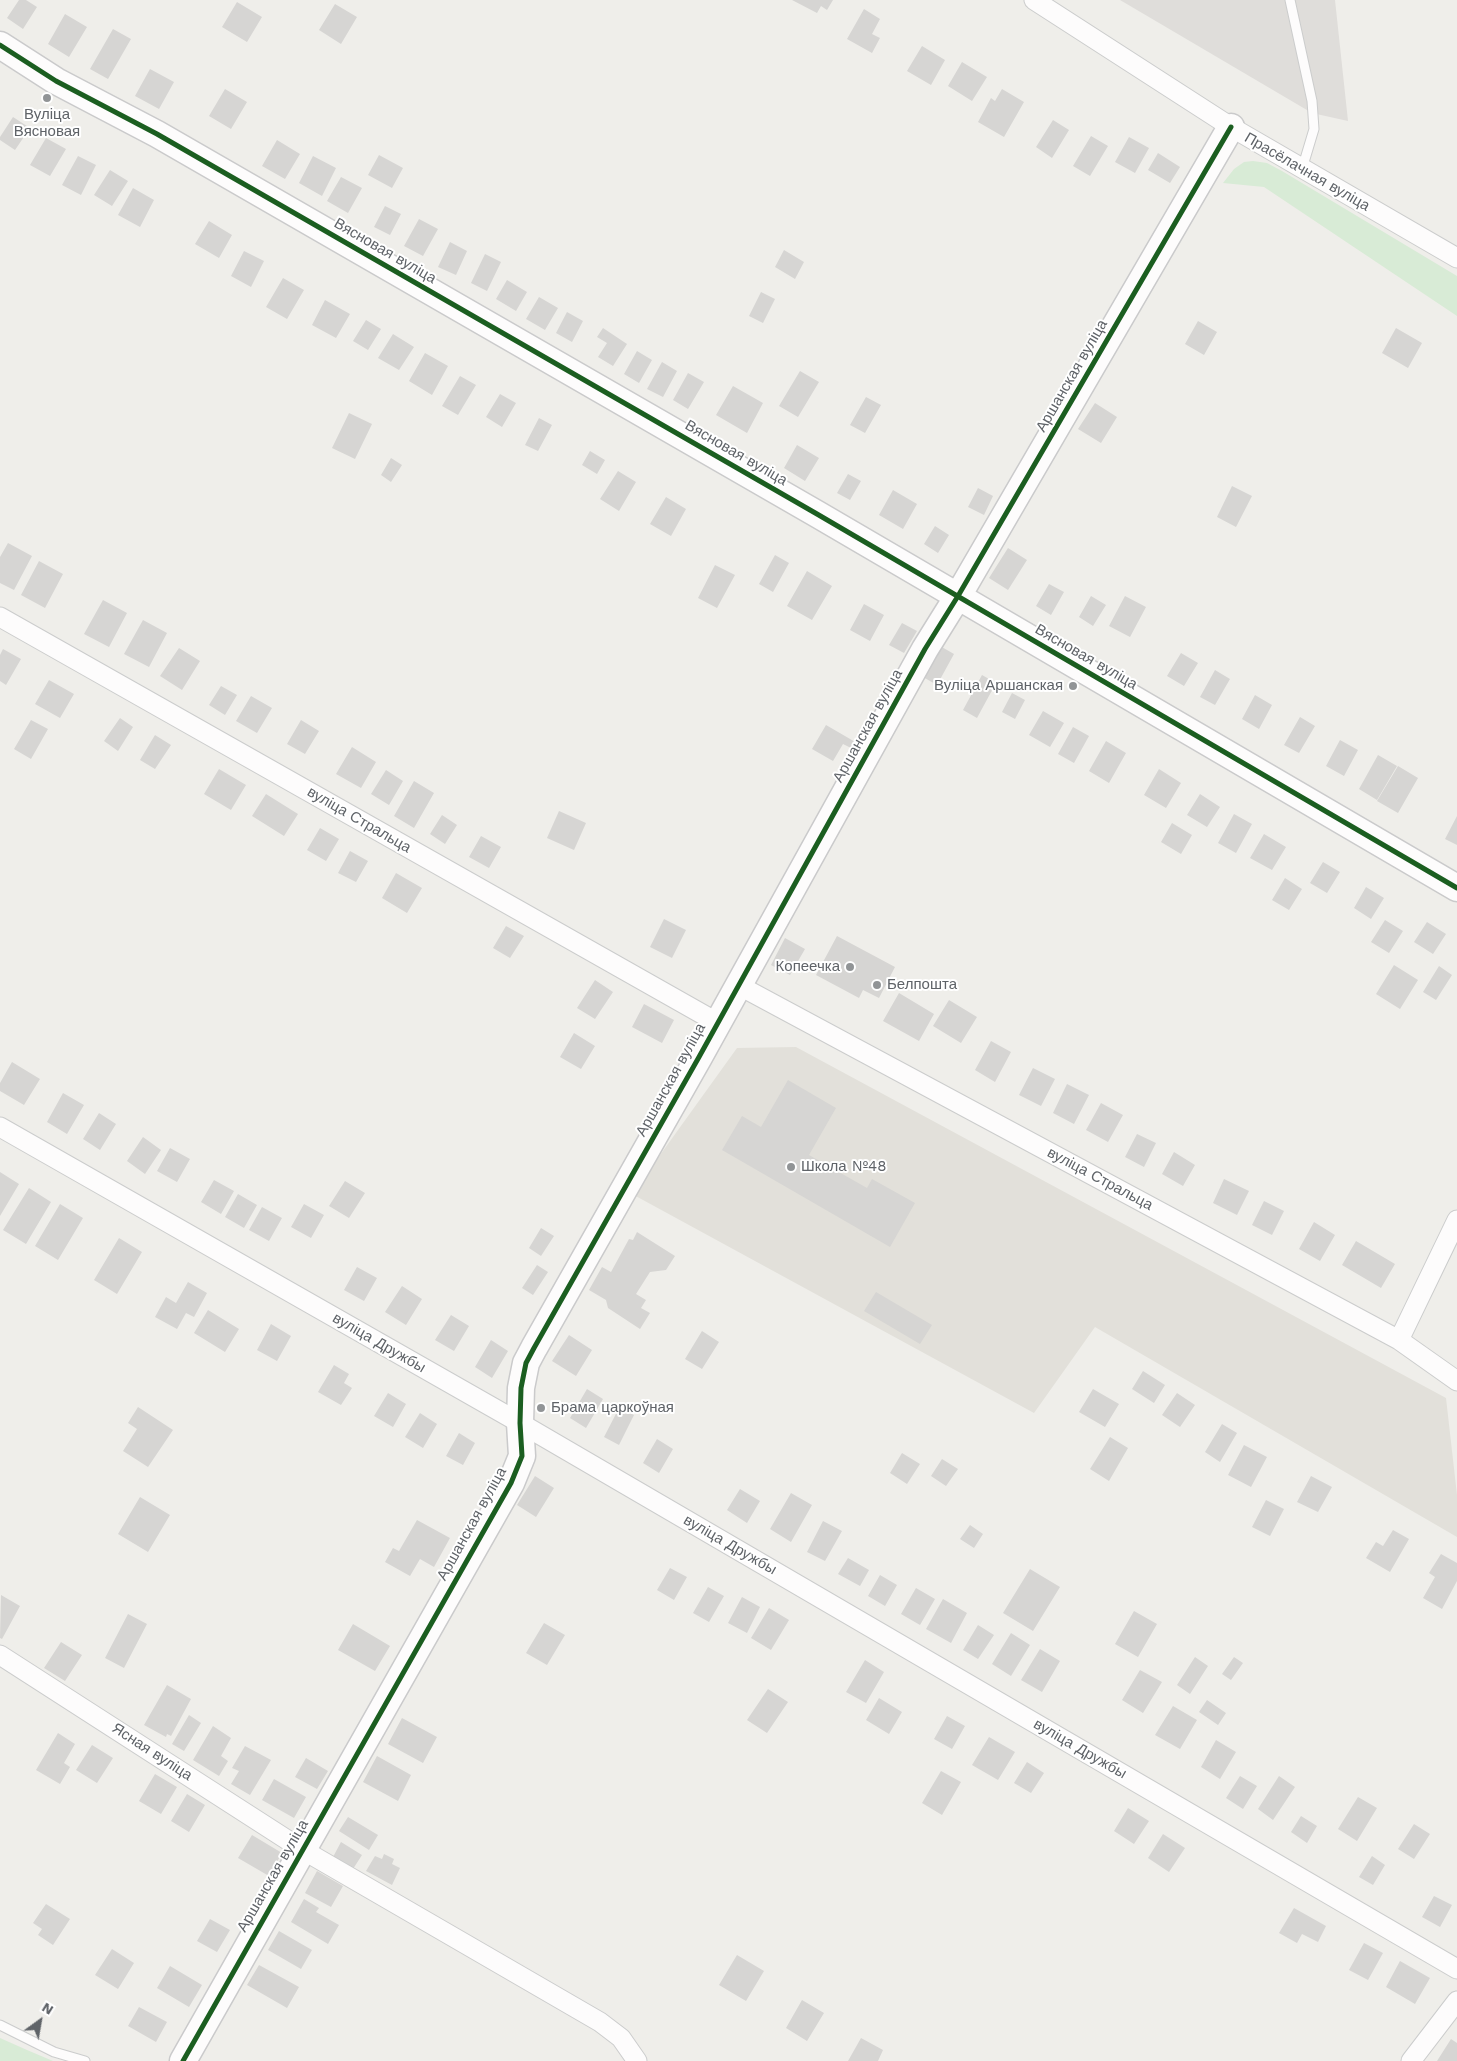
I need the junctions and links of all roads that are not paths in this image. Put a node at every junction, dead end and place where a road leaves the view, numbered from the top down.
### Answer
1 (1034, 0) edge
2 (1290, 0) edge
3 (0, 45) edge
4 (1231, 127) junction
5 (1302, 170) junction
6 (1457, 258) edge
7 (958, 596) junction
8 (0, 617) edge
9 (1457, 888) edge
10 (738, 985) junction
11 (718, 1023) junction
12 (0, 1127) edge
13 (1457, 1220) edge
14 (1398, 1340) junction
15 (1457, 1380) edge
16 (520, 1422) junction
17 (0, 1656) edge
18 (303, 1850) junction
19 (1457, 1969) edge
20 (1457, 2001) edge
21 (0, 2024) edge
22 (85, 2061) edge
23 (183, 2061) edge
24 (637, 2061) edge
25 (1411, 2061) edge

1 - 4 street, Прасёлачная вуліца
2 - 5 lane
3 - 7 street, Вясновая вуліца
4 - 5 street, Прасёлачная вуліца
4 - 7 street, Аршанская вуліца
5 - 6 street, Прасёлачная вуліца
7 - 9 street, Вясновая вуліца
7 - 10 street, Аршанская вуліца
8 - 11 street, вуліца Стральца
10 - 11 street, Аршанская вуліца
10 - 14 street, вуліца Стральца
11 - 16 street, Аршанская вуліца
12 - 16 street, вуліца Дружбы
13 - 14 street
14 - 15 street, вуліца Стральца
16 - 18 street, Аршанская вуліца
16 - 19 street, вуліца Дружбы
17 - 18 street, Ясная вуліца
18 - 23 street, Аршанская вуліца
18 - 24 street, Ясная вуліца
20 - 25 street
21 - 22 lane

